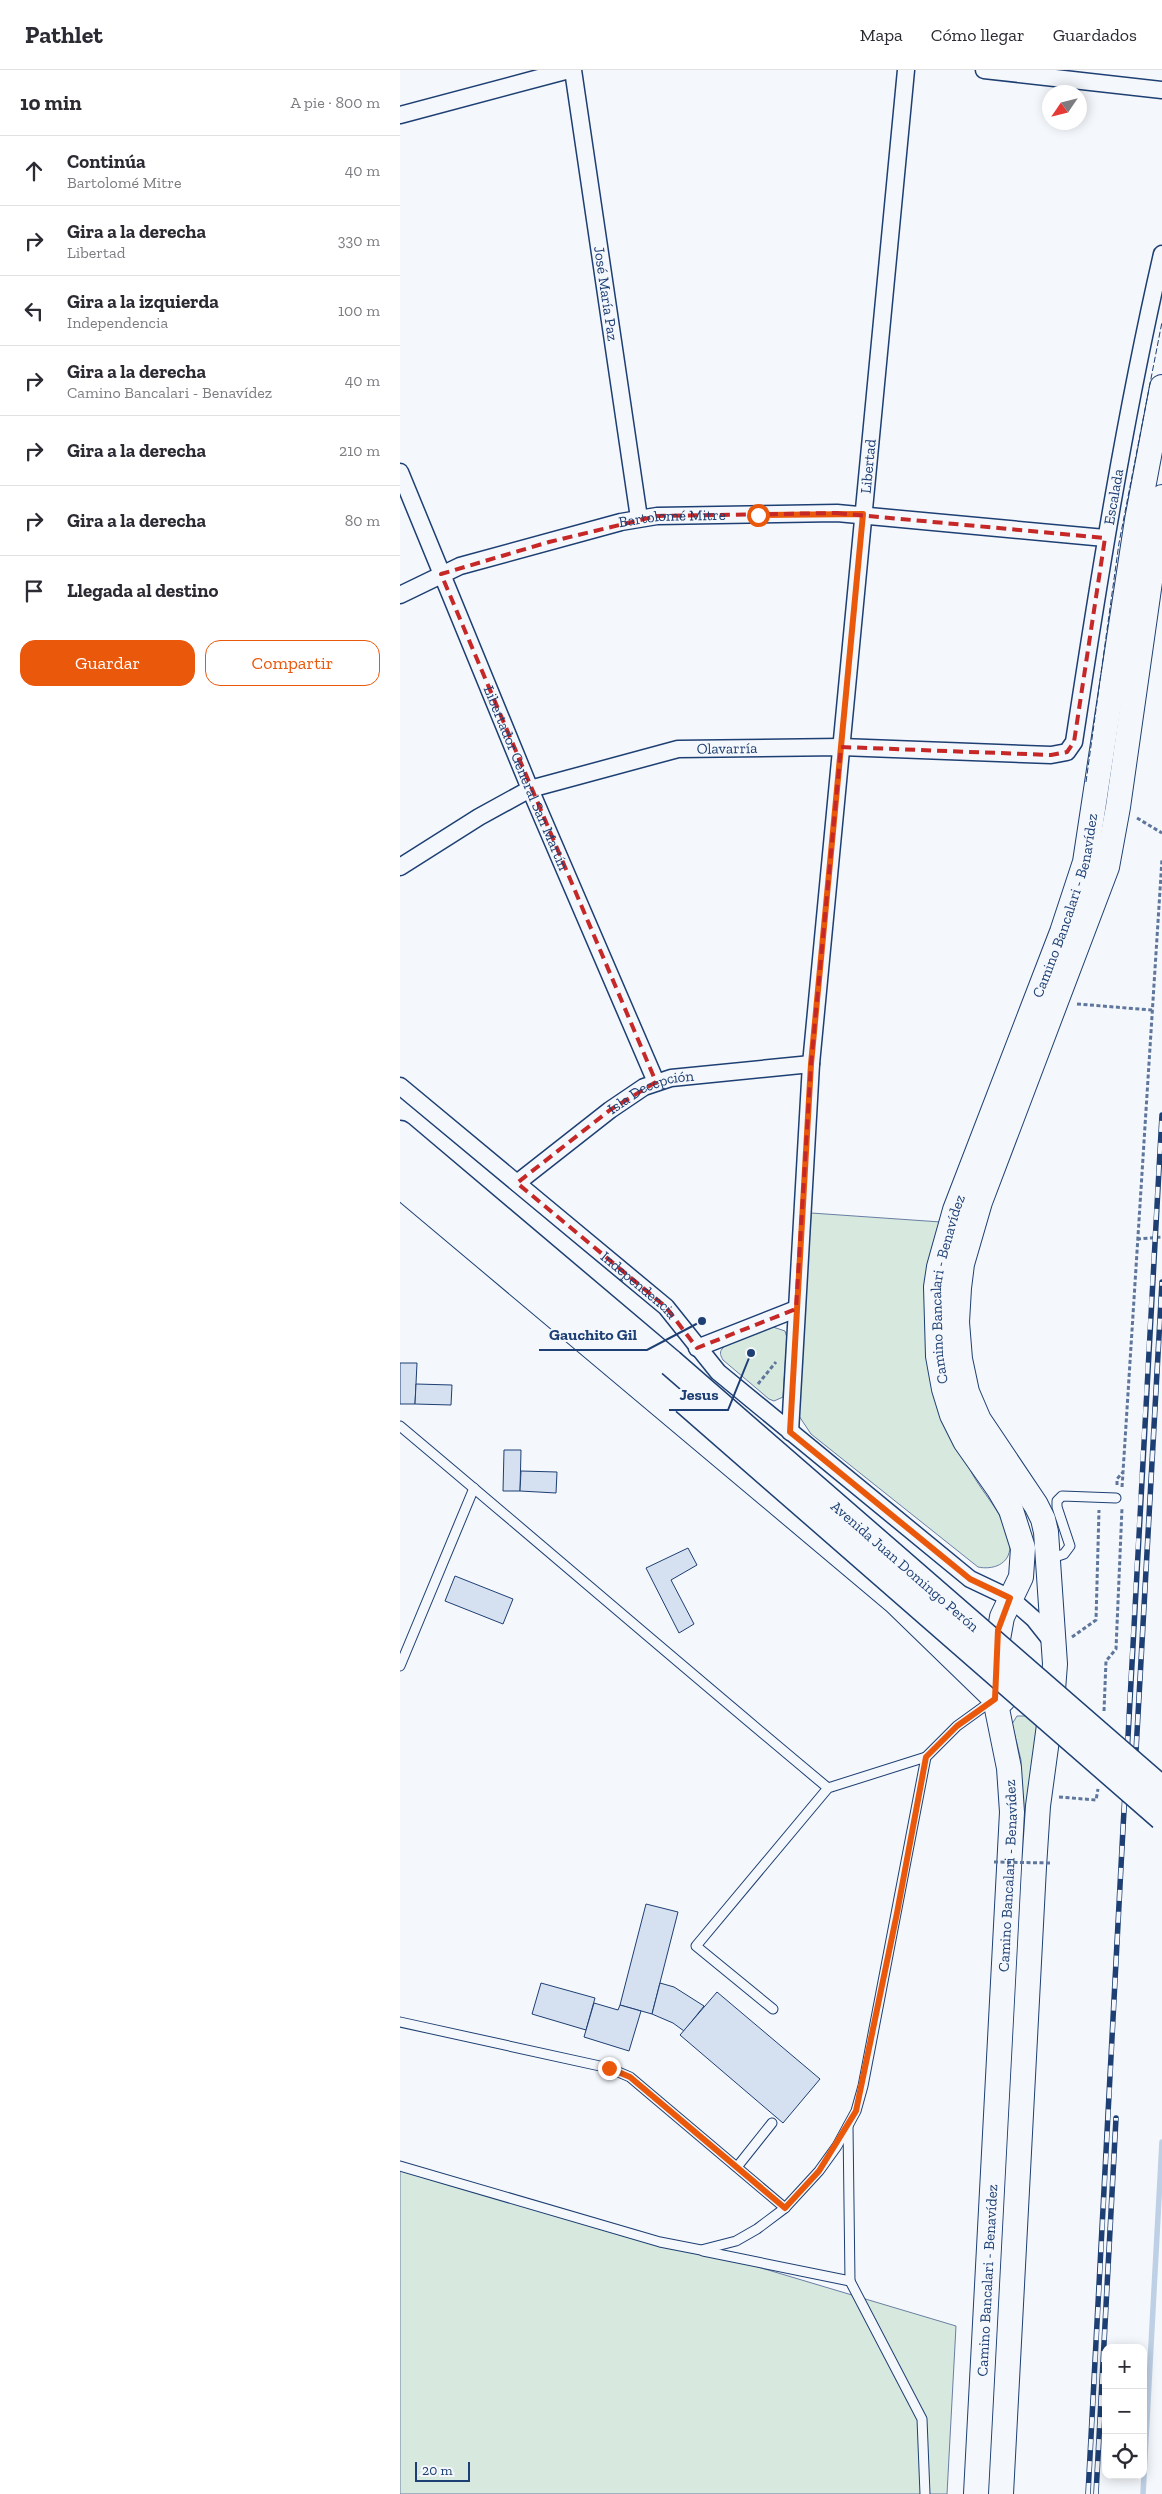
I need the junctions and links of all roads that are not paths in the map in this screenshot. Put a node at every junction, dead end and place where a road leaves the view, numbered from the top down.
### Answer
1 (569, 70) edge
2 (574, 70) edge
3 (906, 70) edge
4 (984, 70) edge
5 (1162, 90) edge
6 (400, 115) edge
7 (1162, 254) edge
8 (1162, 386) edge
9 (400, 472) edge
10 (1162, 497) edge
11 (863, 514) junction
12 (639, 518) junction
13 (1105, 538) junction
14 (441, 574) junction
15 (400, 595) edge
16 (1074, 742) joint
17 (841, 746) junction
18 (530, 789) junction
19 (400, 867) edge
20 (811, 1064) junction
21 (656, 1082) junction
22 (400, 1086) edge
23 (400, 1134) edge
24 (400, 1163) edge
25 (517, 1183) junction
26 (400, 1186) edge
27 (796, 1309) junction
28 (697, 1348) junction
29 (400, 1426) edge
30 (790, 1432) junction
31 (474, 1488) junction
32 (1120, 1497) road end
33 (1049, 1559) junction
34 (1010, 1598) junction
35 (1054, 1647) junction
36 (400, 1666) edge
37 (995, 1699) junction
38 (1051, 1708) junction
39 (926, 1757) junction
40 (828, 1788) junction
41 (1162, 1790) edge
42 (1162, 1817) edge
43 (773, 2009) dead end
44 (400, 2022) edge
45 (772, 2123) dead end
46 (848, 2126) junction
47 (400, 2166) edge
48 (737, 2167) junction
49 (785, 2208) junction
50 (701, 2250) junction
51 (850, 2281) junction
52 (925, 2494) edge
53 (976, 2494) edge
54 (1000, 2494) edge

1 - 6 street
2 - 12 street, José María Paz
3 - 11 street, Libertad
4 - 5 street
7 - 13 street, Escalada
8 - 34 main road, Camino Bancalari - Benavídez
9 - 14 street, Libertador General San Martín
10 - 33 main road, Camino Bancalari - Benavídez
11 - 12 street, Bartolomé Mitre
11 - 13 street, Bartolomé Mitre
11 - 17 street, Libertad
12 - 14 street, Bartolomé Mitre
13 - 16 street, Escalada
14 - 15 street, Bartolomé Mitre
14 - 18 street, Libertador General San Martín
16 - 17 street, Olavarría
17 - 18 street, Olavarría
17 - 20 street, Libertad
18 - 19 street, Olavarría
18 - 21 street, Libertador General San Martín
20 - 21 street, Isla Decepción
20 - 27 street, Libertad
21 - 25 street, Isla Decepción
22 - 25 street, Independencia
23 - 41 main road, Avenida Juan Domingo Perón, bridge
24 - 42 main road, bridge
25 - 28 street, Independencia
26 - 37 main road
27 - 28 street
27 - 30 street, Libertad
28 - 30 street, Independencia
29 - 31 lane
30 - 34 street, Independencia
31 - 36 lane
31 - 40 lane
32 - 33 lane
33 - 35 main road, Camino Bancalari - Benavídez
34 - 35 street, Independencia
34 - 37 main road, Camino Bancalari - Benavídez
35 - 38 main road, Camino Bancalari - Benavídez
37 - 38 main road
37 - 39 lane
37 - 53 main road, Camino Bancalari - Benavídez
38 - 54 main road, Camino Bancalari - Benavídez
39 - 40 lane
39 - 46 lane
40 - 43 lane
44 - 48 lane
45 - 48 lane
46 - 49 lane
46 - 51 lane
47 - 50 lane
48 - 49 lane
49 - 50 lane
50 - 51 lane
51 - 52 lane

